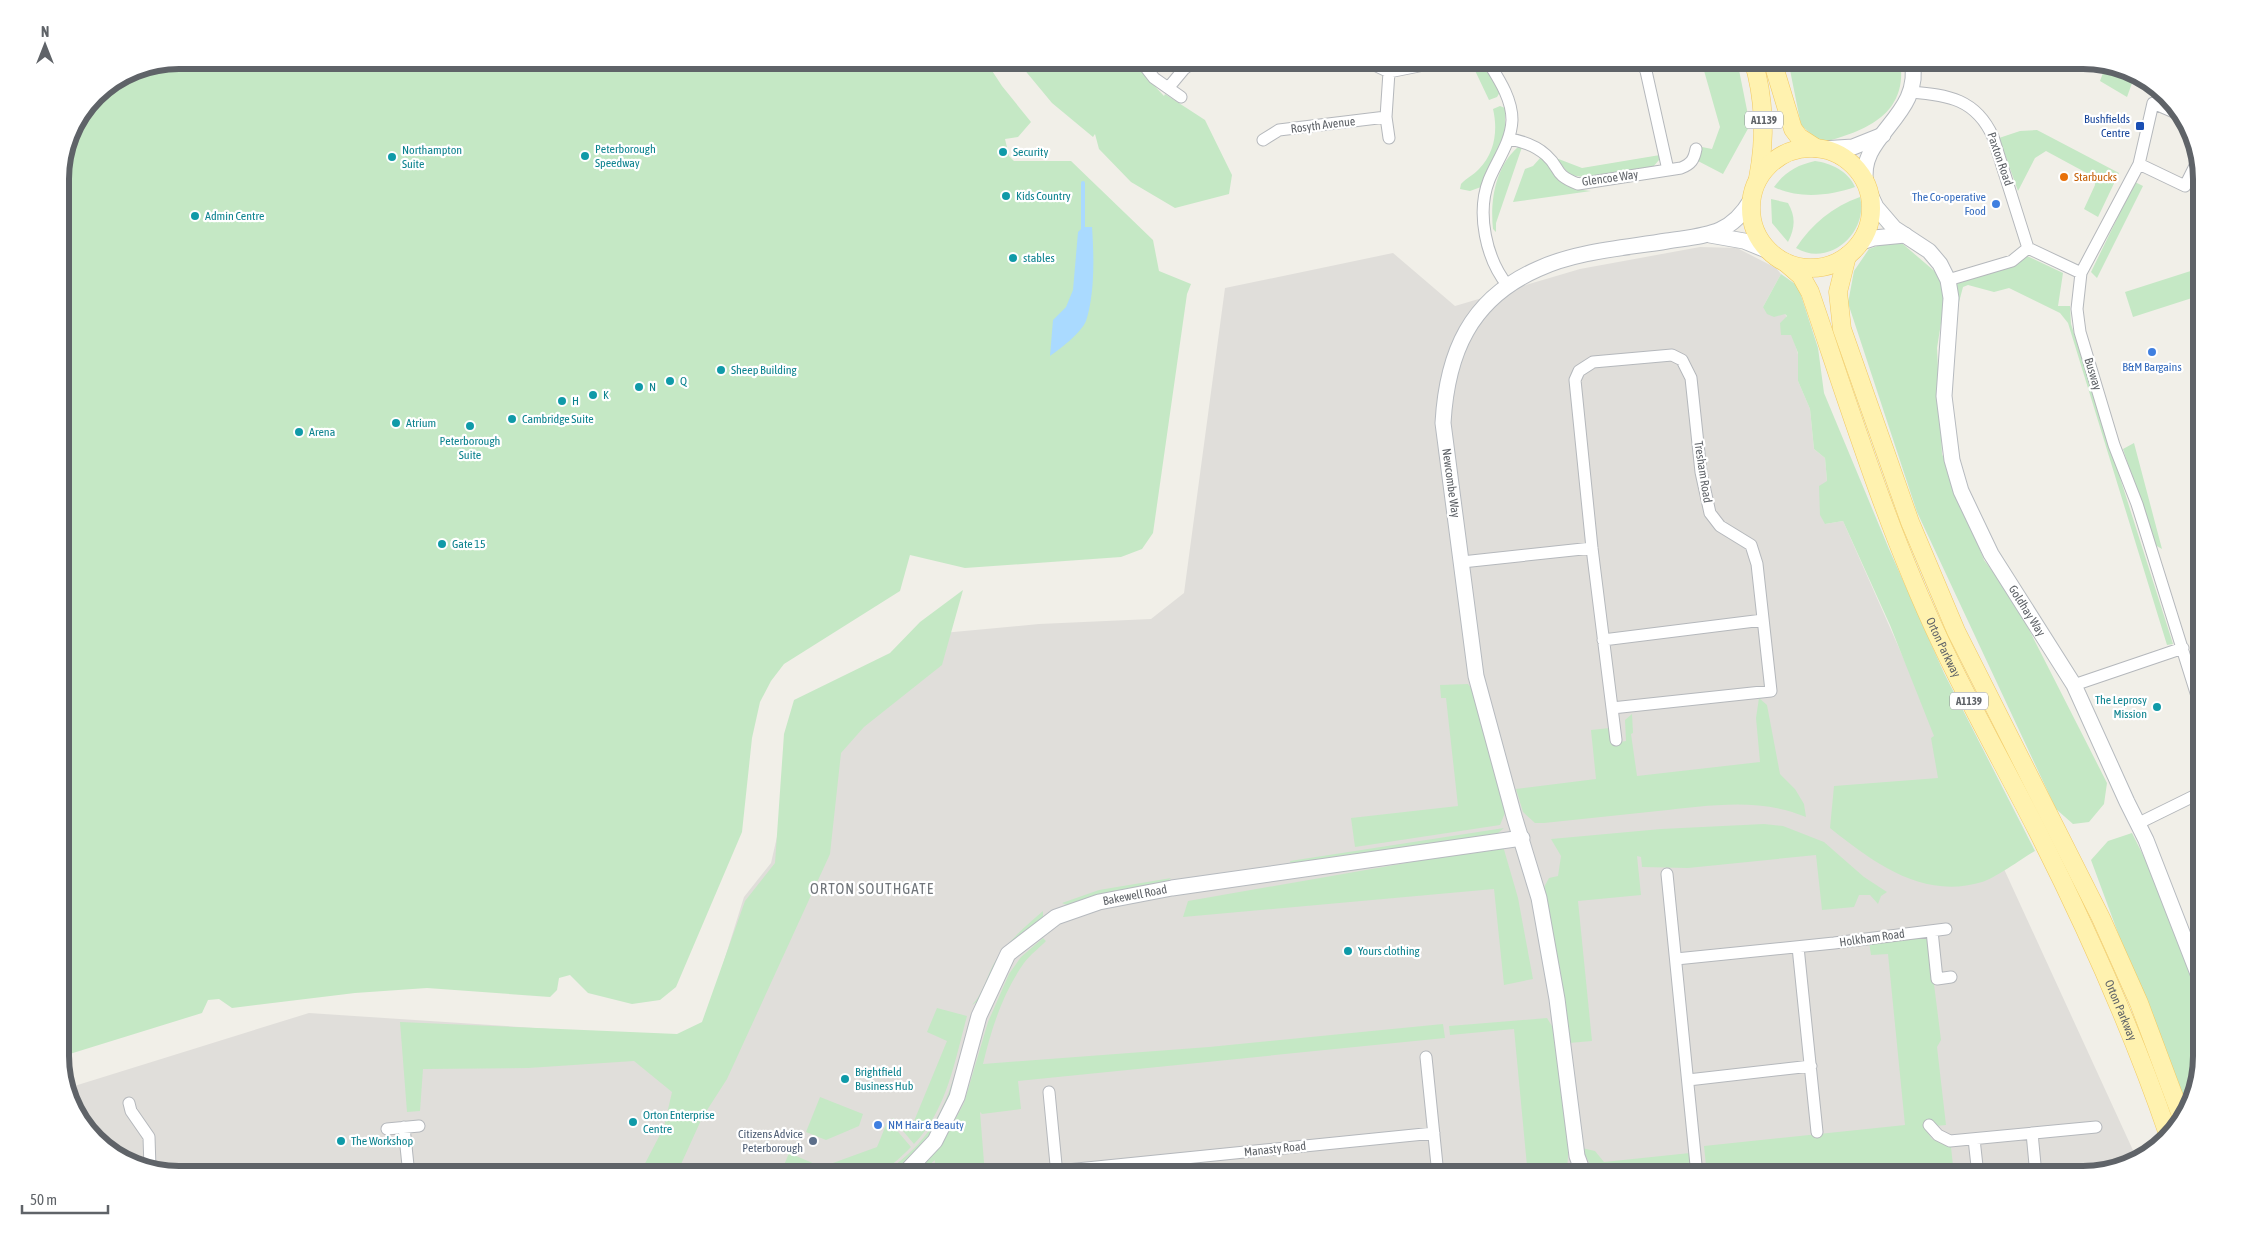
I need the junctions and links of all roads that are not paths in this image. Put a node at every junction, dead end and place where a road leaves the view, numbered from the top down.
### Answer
1 (1147, 69) edge
2 (1184, 69) edge
3 (1383, 69) edge
4 (1404, 69) edge
5 (1493, 69) edge
6 (1645, 69) edge
7 (1755, 69) edge
8 (1775, 69) edge
9 (1912, 69) edge
10 (1389, 72) junction
11 (1169, 87) junction
12 (1911, 92) junction
13 (1181, 97) dead end
14 (2169, 110) edge
15 (1386, 117) junction
16 (1883, 135) junction
17 (1389, 138) dead end
18 (1509, 139) junction
19 (1263, 140) dead end
20 (1819, 148) junction
21 (1696, 149) dead end
22 (2139, 164) junction
23 (1668, 170) junction
24 (2193, 170) edge
25 (1757, 181) junction
26 (1868, 189) junction
27 (1751, 200) junction
28 (1707, 234) junction
29 (1905, 235) junction
30 (2028, 248) junction
31 (1853, 250) junction
32 (1771, 252) junction
33 (1786, 263) junction
34 (2081, 273) junction
35 (1948, 280) junction
36 (1508, 286) junction
37 (1592, 548) junction
38 (1462, 562) junction
39 (1763, 620) junction
40 (1604, 640) junction
41 (2183, 648) junction
42 (2193, 682) edge
43 (2074, 685) junction
44 (1612, 708) junction
45 (1616, 740) dead end
46 (2193, 796) edge
47 (2138, 822) junction
48 (1522, 838) junction
49 (1667, 874) dead end
50 (1946, 929) dead end
51 (1932, 931) junction
52 (1798, 947) junction
53 (1676, 959) junction
54 (2193, 961) edge
55 (1951, 977) dead end
56 (1426, 1057) dead end
57 (1811, 1066) junction
58 (1688, 1080) junction
59 (1049, 1092) dead end
60 (129, 1103) dead end
61 (2179, 1110) edge
62 (1929, 1125) dead end
63 (419, 1126) dead end
64 (404, 1127) junction
65 (2096, 1128) dead end
66 (388, 1129) dead end
67 (2166, 1129) edge
68 (1817, 1132) dead end
69 (1434, 1133) junction
70 (2032, 1133) junction
71 (1974, 1139) junction
72 (1577, 1156) junction
73 (150, 1163) edge
74 (408, 1166) edge
75 (912, 1166) edge
76 (1056, 1166) edge
77 (1123, 1166) edge
78 (1437, 1166) edge
79 (1573, 1166) edge
80 (1581, 1166) edge
81 (1696, 1166) edge
82 (1977, 1166) edge
83 (2035, 1166) edge

1 - 11 street
2 - 11 street
3 - 10 street
4 - 10 street
5 - 18 street
6 - 23 street
7 - 25 main road, A1139
8 - 20 main road, A1139
9 - 12 street
10 - 15 street
11 - 13 street
12 - 16 street
12 - 30 street, Paxton Road
14 - 22 street, Busway
15 - 17 street
15 - 19 street, Rosyth Avenue
16 - 20 street
16 - 26 street
18 - 23 street, Glencoe Way
18 - 36 street
20 - 25 main road
20 - 26 main road
21 - 23 street, Glencoe Way
22 - 24 street
22 - 34 street, Busway
25 - 27 main road
26 - 29 street, Goldhay Way
26 - 31 main road
27 - 28 street, Newcombe Way
27 - 32 main road
28 - 32 street, Newcombe Way
28 - 36 street, Newcombe Way
29 - 31 street
29 - 35 street, Goldhay Way
30 - 34 street
30 - 35 street
31 - 33 main road
31 - 61 main road, Orton Parkway / A1139
32 - 33 main road
33 - 67 main road, Orton Parkway / A1139
34 - 41 street, Busway
35 - 43 street, Goldhay Way
36 - 38 street, Newcombe Way
37 - 38 street
37 - 39 street, Tresham Road
37 - 40 street, Tresham Road
38 - 48 street, Newcombe Way
39 - 40 street
39 - 44 street, Tresham Road
40 - 44 street, Tresham Road
41 - 42 street, Busway
41 - 43 street
43 - 47 street, Goldhay Way
44 - 45 street, Tresham Road
46 - 47 street
47 - 54 street, Goldhay Way
48 - 72 street, Newcombe Way
48 - 75 street, Bakewell Road
49 - 53 street
50 - 51 street, Holkham Road
51 - 52 street, Holkham Road
51 - 55 street
52 - 53 street, Holkham Road
52 - 57 street
53 - 58 street
56 - 69 street
57 - 58 street
57 - 68 street
58 - 81 street
59 - 76 street, Manasty Road
60 - 73 street
62 - 71 street
63 - 64 street
64 - 66 street
64 - 74 street
65 - 70 street
69 - 77 street, Manasty Road
69 - 78 street
70 - 71 street
70 - 83 street
71 - 82 street
72 - 79 street
72 - 80 street

